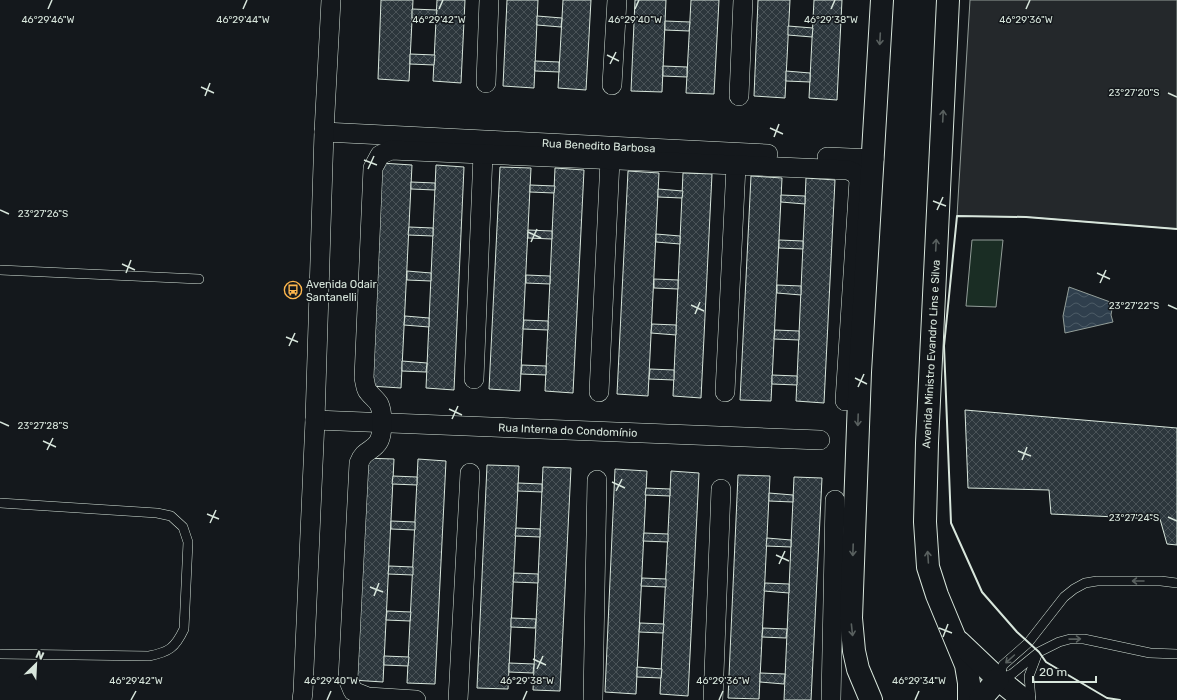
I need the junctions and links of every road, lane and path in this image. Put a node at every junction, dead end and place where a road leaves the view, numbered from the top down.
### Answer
1 (331, 0) edge
2 (489, 0) edge
3 (617, 0) edge
4 (743, 0) edge
5 (882, 0) edge
6 (948, 0) edge
7 (486, 83) dead end
8 (612, 85) dead end
9 (739, 96) dead end
10 (324, 132) junction
11 (483, 154) junction
12 (874, 159) junction
13 (610, 160) junction
14 (736, 166) junction
15 (0, 270) edge
16 (199, 279) dead end
17 (474, 379) dead end
18 (599, 392) dead end
19 (725, 392) dead end
20 (845, 401) dead end
21 (315, 420) junction
22 (382, 423) junction
23 (820, 440) dead end
24 (470, 473) dead end
25 (597, 480) dead end
26 (721, 488) dead end
27 (835, 500) dead end
28 (0, 503) edge
29 (1177, 583) edge
30 (954, 637) junction
31 (1039, 652) junction
32 (0, 654) edge
33 (1177, 654) edge
34 (998, 679) junction
35 (302, 700) edge
36 (416, 700) edge
37 (458, 700) edge
38 (593, 700) edge
39 (713, 700) edge
40 (831, 700) edge
41 (871, 700) edge
42 (969, 700) edge
43 (980, 700) edge
44 (1024, 700) edge
45 (1031, 700) edge

1 - 10 street
2 - 7 street
3 - 8 street
4 - 9 street
5 -> 12 street
30 -> 6 street, Avenida Ministro Evandro Lins e Silva
10 - 12 street, Rua Benedito Barbosa
10 - 21 street
11 - 13 street
11 - 17 street
11 - 22 street
12 -> 41 street
13 - 14 street
13 - 18 street
14 - 19 street
14 - 20 street
15 - 16 lane
21 - 22 street, Rua Interna do Condomínio
21 - 35 street
22 - 23 street, Rua Interna do Condomínio
22 - 36 street
24 - 37 street
25 - 38 street
26 - 39 street
27 - 40 street
28 - 32 lane
29 -> 34 lane
30 - 34 street
30 - 42 street, Avenida Ministro Evandro Lins e Silva
31 -> 33 lane
31 - 34 lane
31 - 45 lane
34 - 43 street
34 - 44 street

